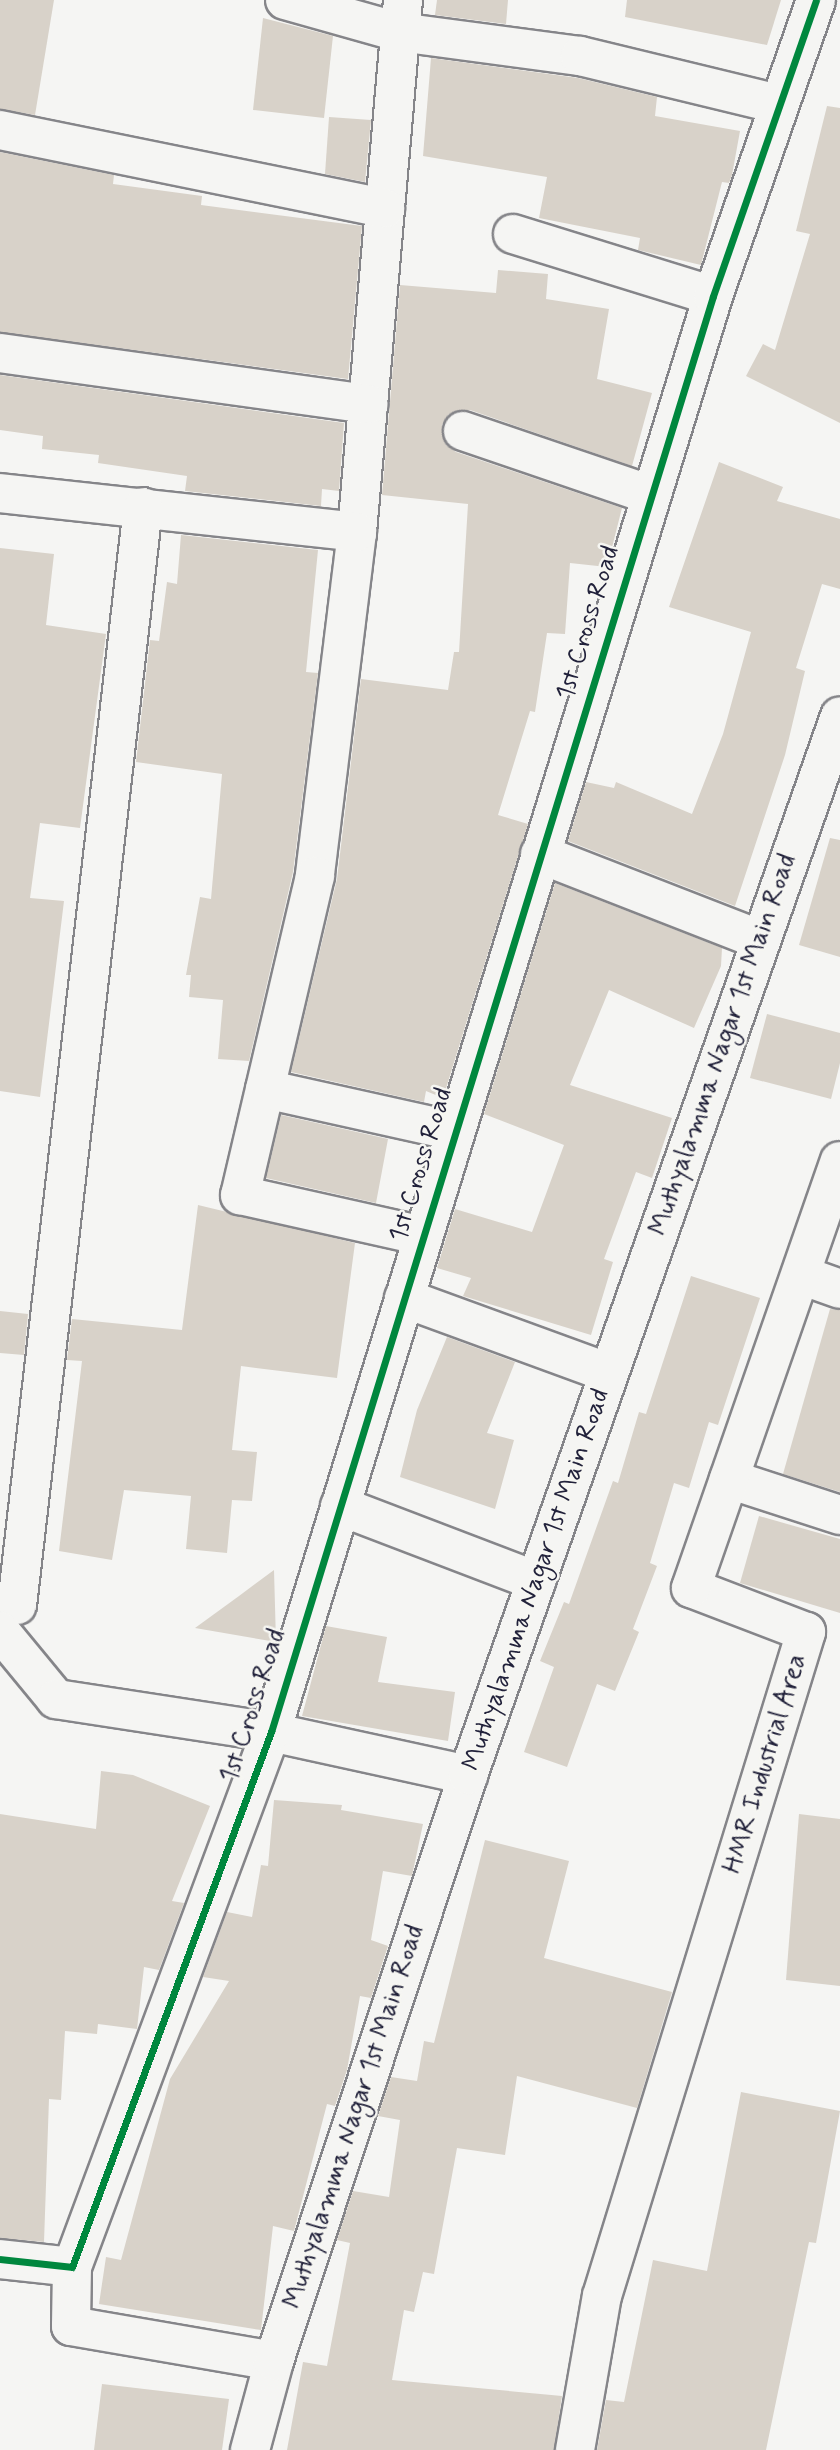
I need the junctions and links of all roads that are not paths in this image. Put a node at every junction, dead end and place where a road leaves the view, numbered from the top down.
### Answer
1 (285, 0) edge
2 (816, 0) edge
3 (401, 16) edge
4 (778, 104) junction
5 (0, 130) edge
6 (385, 208) junction
7 (513, 234) dead end
8 (713, 296) junction
9 (0, 353) edge
10 (368, 404) junction
11 (463, 431) dead end
12 (0, 493) edge
13 (651, 495) junction
14 (143, 507) junction
15 (357, 532) junction
16 (840, 716) edge
17 (540, 854) junction
18 (761, 940) junction
19 (265, 1089) junction
20 (455, 1131) junction
21 (840, 1161) edge
22 (422, 1236) junction
23 (801, 1275) junction
24 (840, 1289) edge
25 (404, 1298) junction
26 (609, 1373) junction
27 (729, 1479) junction
28 (340, 1506) junction
29 (840, 1515) edge
30 (536, 1581) junction
31 (6, 1603) edge
32 (271, 1732) junction
33 (468, 1774) junction
34 (0, 2259) edge
35 (72, 2267) junction
36 (274, 2361) junction
37 (250, 2450) edge
38 (575, 2450) edge

1 - 3 street
2 - 4 street, 1st Cross Road
3 - 4 street
3 - 6 street
4 - 8 street, 1st Cross Road
5 - 6 street
6 - 10 street
7 - 8 street
8 - 13 street, 1st Cross Road
9 - 10 street
10 - 15 street
11 - 13 street
12 - 14 street
13 - 17 street, 1st Cross Road
14 - 15 street
14 - 31 street
15 - 19 street
16 - 18 street, Muthyalamma Nagar 1st Main Road
17 - 18 street
17 - 20 street, 1st Cross Road
18 - 26 street, Muthyalamma Nagar 1st Main Road
19 - 20 street
19 - 22 street
20 - 22 street, 1st Cross Road
21 - 23 street, HMR Industrial Area
22 - 25 street, 1st Cross Road
23 - 24 street
23 - 27 street, HMR Industrial Area
25 - 26 street
25 - 28 street, 1st Cross Road
26 - 30 street, Muthyalamma Nagar 1st Main Road
27 - 29 street
27 - 38 street, HMR Industrial Area
28 - 30 street
28 - 32 street, 1st Cross Road
30 - 33 street, Muthyalamma Nagar 1st Main Road
31 - 32 street
32 - 33 street
32 - 35 street, 1st Cross Road
33 - 36 street, Muthyalamma Nagar 1st Main Road
34 - 35 street
35 - 36 street, 1st Cross Road
36 - 37 street, Muthyalamma Nagar 1st Main Road

